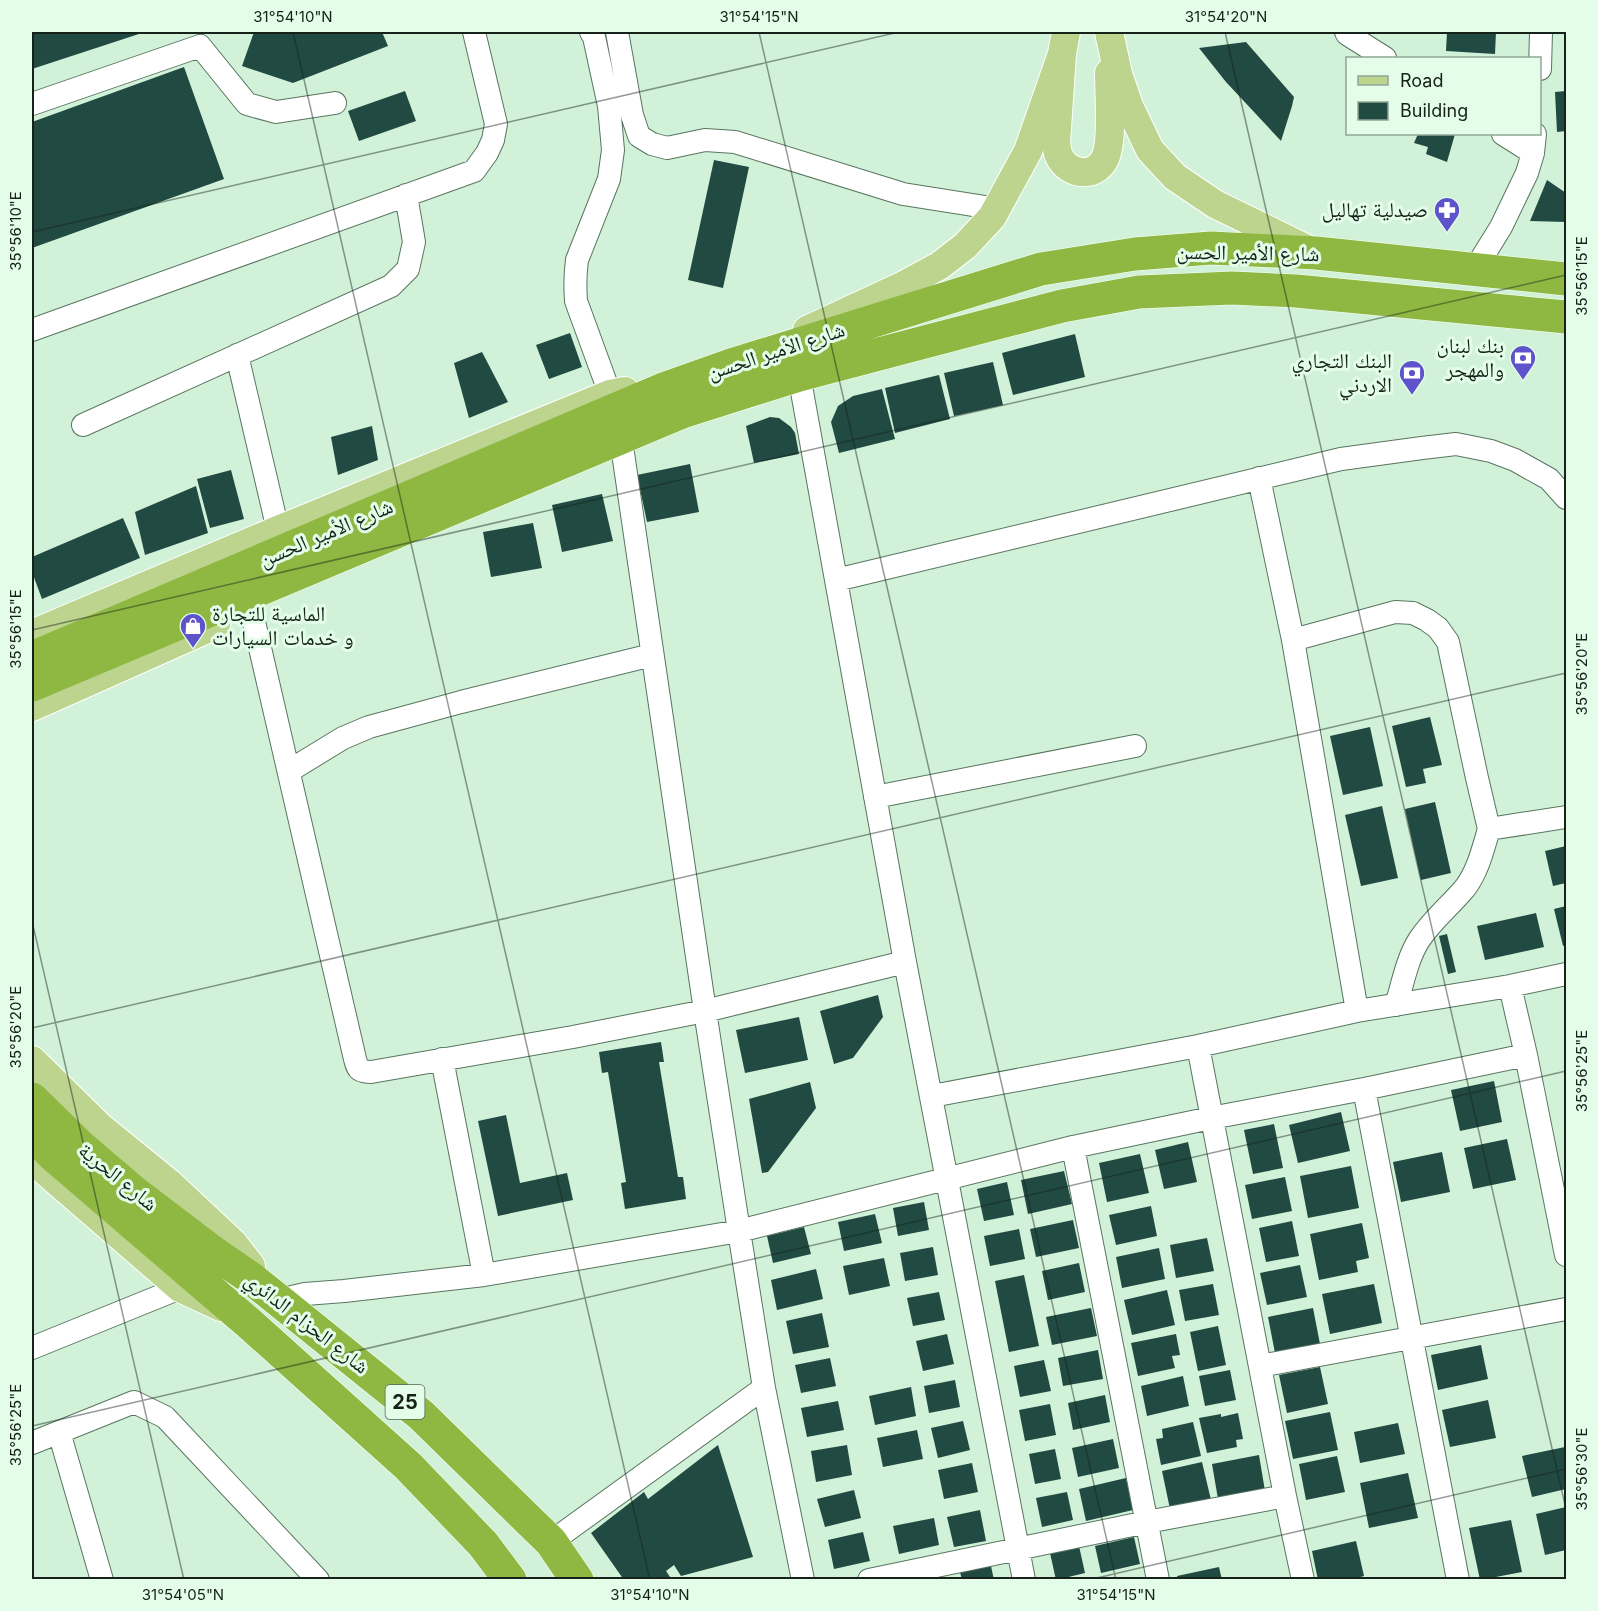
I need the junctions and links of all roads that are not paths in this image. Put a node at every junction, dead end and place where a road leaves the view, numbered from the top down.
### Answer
1 (474, 32) edge
2 (591, 32) edge
3 (617, 32) edge
4 (1108, 32) edge
5 (1346, 32) edge
6 (1541, 32) edge
7 (197, 39) edge
8 (1064, 43) edge
9 (1382, 57) edge
10 (1540, 57) edge
11 (335, 103) dead end
12 (32, 104) edge
13 (1506, 135) edge
14 (1534, 143) edge
15 (406, 195) junction
16 (998, 209) junction
17 (1316, 253) junction
18 (1475, 269) junction
19 (1566, 279) edge
20 (1566, 317) edge
21 (32, 330) edge
22 (237, 355) junction
23 (731, 365) junction
24 (799, 375) junction
25 (610, 394) junction
26 (674, 400) junction
27 (82, 425) dead end
28 (623, 453) junction
29 (1259, 478) junction
30 (1566, 498) edge
31 (278, 530) junction
32 (836, 580) junction
33 (251, 609) junction
34 (32, 634) edge
35 (1293, 640) junction
36 (652, 655) junction
37 (32, 658) edge
38 (32, 685) edge
39 (32, 707) edge
40 (1135, 746) dead end
41 (290, 771) junction
42 (875, 797) junction
43 (1566, 818) edge
44 (1489, 829) junction
45 (905, 962) junction
46 (1566, 974) edge
47 (1510, 986) junction
48 (1396, 1005) junction
49 (705, 1011) junction
50 (1357, 1011) junction
51 (1198, 1046) junction
52 (1526, 1055) junction
53 (442, 1059) junction
54 (32, 1060) edge
55 (1364, 1089) junction
56 (932, 1096) junction
57 (32, 1099) edge
58 (1211, 1118) junction
59 (32, 1132) edge
60 (1073, 1147) junction
61 (32, 1160) edge
62 (948, 1177) junction
63 (739, 1231) junction
64 (210, 1250) joint
65 (1566, 1255) edge
66 (484, 1275) junction
67 (252, 1279) junction
68 (191, 1286) junction
69 (279, 1300) junction
70 (1566, 1309) edge
71 (1411, 1337) junction
72 (32, 1348) edge
73 (1260, 1366) junction
74 (764, 1388) junction
75 (59, 1432) junction
76 (32, 1443) edge
77 (1285, 1496) junction
78 (1147, 1522) junction
79 (551, 1542) junction
80 (1018, 1549) junction
81 (102, 1580) edge
82 (318, 1580) edge
83 (510, 1580) edge
84 (577, 1580) edge
85 (802, 1580) edge
86 (869, 1580) edge
87 (1024, 1580) edge
88 (1158, 1580) edge
89 (1303, 1580) edge
90 (1458, 1580) edge

1 - 15 street
2 - 25 street
3 - 16 street
4 - 8 main road
4 - 17 main road
5 - 9 street
6 - 10 street
7 - 11 street
7 - 12 street
8 - 16 main road
13 - 14 street
14 - 18 street
15 - 21 street
15 - 22 street
16 - 23 main road
17 - 18 highway, شارع الأمير الحسن
17 - 23 highway, شارع الأمير الحسن
18 - 19 highway, شارع الأمير الحسن
20 - 24 highway, شارع الأمير الحسن
22 - 27 street
22 - 31 street
23 - 26 highway, شارع الأمير الحسن
24 - 26 highway, شارع الأمير الحسن
24 - 32 street
25 - 26 main road
25 - 31 main road
26 - 28 main road
26 - 37 highway, شارع الأمير الحسن
26 - 38 highway, شارع الأمير الحسن
28 - 33 main road
28 - 36 street
29 - 30 street
29 - 32 street
29 - 35 street
31 - 34 main road
32 - 42 street
33 - 39 main road
33 - 41 street
35 - 44 street
35 - 50 street
36 - 41 street
36 - 49 street
40 - 42 street
41 - 53 street
42 - 45 street
43 - 44 street
44 - 48 street
45 - 49 street
45 - 56 street
46 - 47 street
47 - 48 street
47 - 52 street
48 - 50 street
49 - 53 street
49 - 63 street
50 - 51 street
51 - 56 street
51 - 58 street
52 - 55 street
52 - 65 street
53 - 66 street
54 - 67 main road, 25
55 - 58 street
55 - 71 street
56 - 62 street
57 - 64 highway, شارع الحرية
58 - 60 street
58 - 73 street
59 - 68 highway, شارع الحرية
60 - 62 street
60 - 78 street
61 - 68 main road, 25
62 - 63 street
62 - 80 street
63 - 66 street
63 - 74 street
64 - 67 highway, شارع الحزام الدائري / 25
66 - 69 street
67 - 69 highway, شارع الحزام الدائري / 25
68 - 72 street
68 - 83 highway, شارع الحزام الدائري / 25
69 - 79 highway, شارع الحزام الدائري / 25
70 - 71 street
71 - 73 street
71 - 90 street
73 - 77 street
74 - 79 street
74 - 85 street
75 - 76 street
75 - 81 street
75 - 82 street
77 - 78 street
77 - 89 street
78 - 80 street
78 - 88 street
79 - 84 highway, شارع الحزام الدائري / 25
80 - 86 street
80 - 87 street

